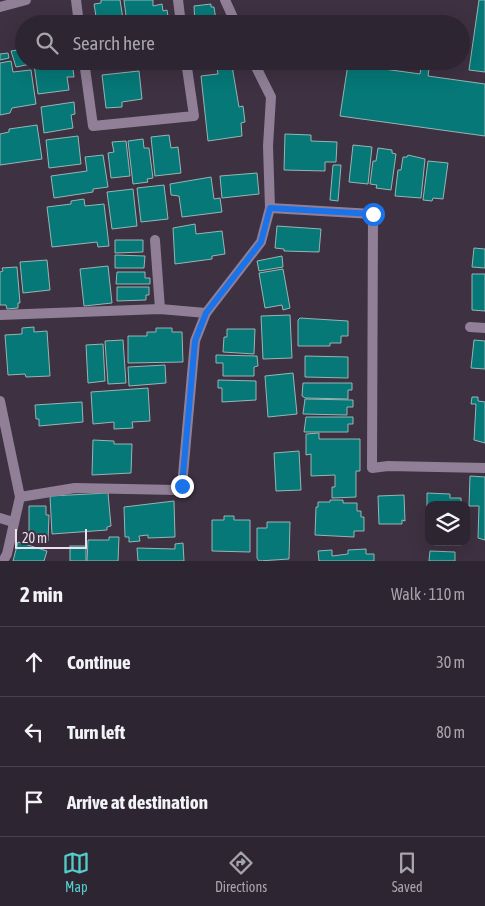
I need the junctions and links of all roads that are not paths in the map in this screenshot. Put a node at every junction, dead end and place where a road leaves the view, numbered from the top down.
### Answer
1 (26, 0) edge
2 (76, 0) edge
3 (178, 0) edge
4 (225, 0) edge
5 (0, 7) edge
6 (78, 15) edge
7 (180, 15) edge
8 (232, 15) edge
9 (85, 70) edge
10 (187, 70) edge
11 (258, 70) edge
12 (270, 208) junction
13 (155, 240) dead end
14 (160, 309) junction
15 (206, 313) junction
16 (0, 315) edge
17 (470, 326) dead end
18 (485, 328) edge
19 (0, 401) edge
20 (485, 468) edge
21 (20, 497) junction
22 (0, 518) edge
23 (12, 522) junction
24 (3, 561) edge

1 - 5 street
2 - 6 street
3 - 7 street
4 - 8 street
9 - 10 street
11 - 12 street
12 - 15 street
12 - 20 street
13 - 14 street
14 - 15 street
14 - 16 street
15 - 21 street
17 - 18 street
19 - 21 street
21 - 23 street
22 - 23 street
23 - 24 street

